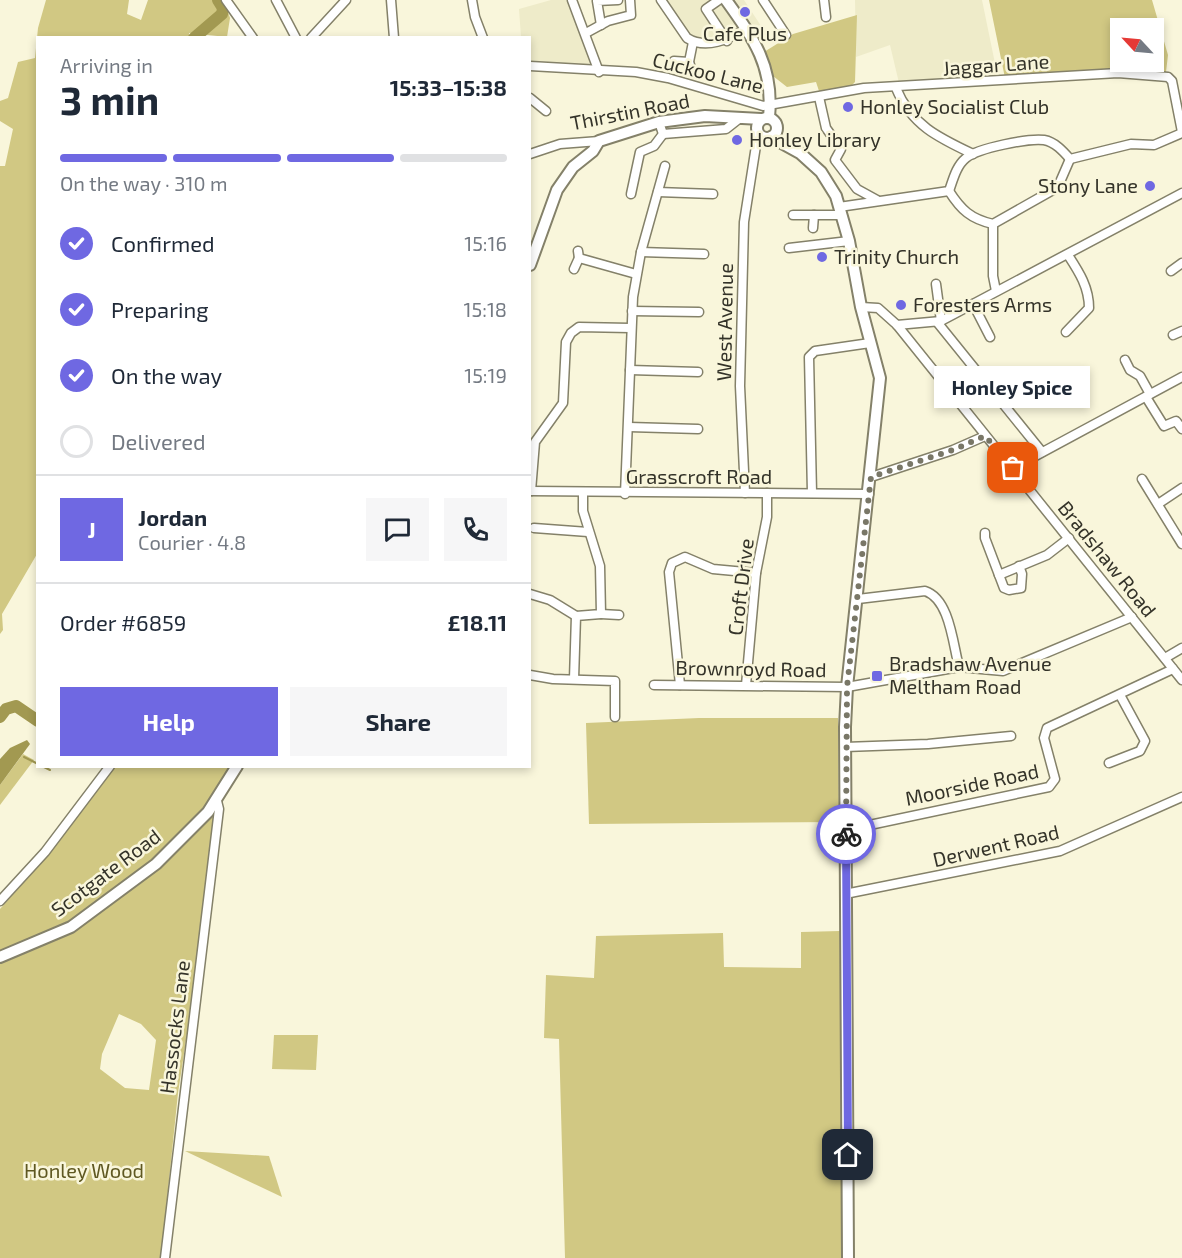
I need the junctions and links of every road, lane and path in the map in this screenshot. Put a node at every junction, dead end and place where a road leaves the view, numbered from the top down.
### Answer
1 (226, 0) edge
2 (276, 0) edge
3 (346, 0) edge
4 (391, 0) edge
5 (472, 0) edge
6 (572, 0) edge
7 (618, 0) edge
8 (630, 0) edge
9 (661, 0) edge
10 (719, 0) edge
11 (726, 0) edge
12 (763, 0) edge
13 (824, 0) edge
14 (826, 17) dead end
15 (601, 25) junction
16 (746, 29) junction
17 (586, 33) junction
18 (786, 35) dead end
19 (253, 36) edge
20 (295, 36) edge
21 (313, 36) edge
22 (394, 36) edge
23 (482, 36) edge
24 (727, 41) junction
25 (693, 42) junction
26 (674, 61) dead end
27 (531, 66) edge
28 (599, 72) junction
29 (896, 88) junction
30 (819, 97) junction
31 (531, 99) edge
32 (770, 105) junction
33 (546, 111) dead end
34 (740, 118) junction
35 (769, 121) junction
36 (659, 122) junction
37 (1182, 133) edge
38 (663, 134) junction
39 (764, 135) junction
40 (599, 141) junction
41 (791, 146) junction
42 (531, 154) edge
43 (973, 154) junction
44 (1070, 159) junction
45 (665, 166) dead end
46 (857, 189) junction
47 (949, 191) junction
48 (658, 192) junction
49 (631, 194) dead end
50 (713, 194) dead end
51 (1179, 194) edge
52 (878, 200) junction
53 (1182, 204) edge
54 (844, 209) junction
55 (793, 215) dead end
56 (814, 215) junction
57 (993, 224) junction
58 (813, 228) dead end
59 (849, 241) junction
60 (789, 248) dead end
61 (641, 252) junction
62 (704, 254) dead end
63 (1068, 255) junction
64 (531, 262) edge
65 (1182, 263) edge
66 (574, 269) dead end
67 (1171, 271) dead end
68 (636, 274) junction
69 (936, 284) dead end
70 (996, 291) junction
71 (973, 304) junction
72 (861, 307) junction
73 (632, 311) junction
74 (699, 312) dead end
75 (939, 322) junction
76 (897, 325) junction
77 (630, 328) junction
78 (1066, 332) dead end
79 (990, 337) dead end
80 (870, 343) junction
81 (1125, 360) dead end
82 (630, 370) junction
83 (698, 372) dead end
84 (1182, 377) edge
85 (1148, 395) junction
86 (629, 428) junction
87 (698, 429) dead end
88 (1182, 429) edge
89 (985, 436) junction
90 (1042, 452) junction
91 (1013, 468) junction
92 (871, 477) junction
93 (1142, 479) dead end
94 (531, 483) edge
95 (1182, 488) edge
96 (531, 491) edge
97 (583, 493) junction
98 (745, 493) junction
99 (767, 493) junction
100 (812, 493) junction
101 (625, 494) junction
102 (869, 494) junction
103 (1158, 504) junction
104 (534, 528) dead end
105 (588, 532) junction
106 (985, 533) dead end
107 (1069, 538) junction
108 (1182, 544) edge
109 (1018, 566) junction
110 (756, 573) junction
111 (999, 575) junction
112 (531, 594) edge
113 (858, 599) junction
114 (601, 614) junction
115 (576, 615) junction
116 (619, 615) dead end
117 (1132, 617) junction
118 (1182, 648) edge
119 (1165, 658) junction
120 (959, 668) junction
121 (1173, 669) junction
122 (531, 675) edge
123 (574, 679) junction
124 (1182, 680) edge
125 (654, 684) dead end
126 (680, 685) junction
127 (746, 685) junction
128 (847, 687) junction
129 (1120, 695) junction
130 (615, 717) dead end
131 (1011, 736) dead end
132 (845, 747) junction
133 (1109, 763) dead end
134 (108, 768) edge
135 (236, 768) edge
136 (1182, 797) edge
137 (217, 801) junction
138 (846, 830) junction
139 (845, 894) junction
140 (0, 901) edge
141 (0, 957) edge
142 (165, 1258) edge
143 (848, 1258) edge

1 - 19 street
2 - 20 street
3 - 21 street
4 - 22 street
5 - 23 street
6 - 17 street
7 - 15 street
8 - 15 street
9 - 25 street
10 - 24 street
11 - 16 street
12 - 18 street
13 - 14 street
15 - 17 street
16 - 24 street
16 - 32 street
17 - 28 street
24 - 25 street
25 - 26 street
27 - 28 street, Cuckoo Lane
28 - 32 street, Cuckoo Lane
29 - 30 street, Jaggar Lane
29 - 37 street, Jaggar Lane
29 - 43 street
30 - 32 street, Jaggar Lane
30 - 46 street
31 - 33 street
32 - 35 street
34 - 35 street, Thirstin Road
34 - 36 street, Thirstin Road
34 - 38 street
34 - 39 street
35 - 39 street
35 - 39 street
35 - 41 street
36 - 38 street
36 - 40 street, Thirstin Road
37 - 44 street
38 - 49 street
39 - 41 street
39 - 98 street, West Avenue
40 - 42 street, Thirstin Road
40 - 64 street
41 - 54 street
43 - 44 street
43 - 47 street
44 - 57 street
45 - 48 street
46 - 52 street
46 - 54 street
47 - 52 street
47 - 57 street
48 - 50 street
48 - 61 street
51 - 53 street
51 - 63 street
52 - 54 street
54 - 56 street
54 - 59 street
55 - 56 street
56 - 58 street
57 - 70 street
59 - 60 street
59 - 72 street
61 - 62 street
61 - 68 street
63 - 70 street
63 - 78 street
65 - 67 street
66 - 68 street
68 - 73 street
69 - 75 street
70 - 71 street
71 - 75 street
71 - 79 street
72 - 76 street, Bradshaw Road
72 - 80 street
73 - 74 street
73 - 77 street
75 - 76 street
75 - 90 street
76 - 89 street, Bradshaw Road
77 - 82 street
77 - 94 street
80 - 92 street
80 - 100 street
81 - 85 street
82 - 83 street
82 - 86 street
84 - 85 street
85 - 88 street
85 - 90 street
86 - 87 street
86 - 101 street
89 - 91 street, Bradshaw Road
89 - 92 street
90 - 91 street
91 - 107 street, Bradshaw Road
92 - 102 street
93 - 103 street
95 - 103 street
96 - 97 street, Grasscroft Road
97 - 101 street, Grasscroft Road
97 - 105 street
98 - 99 street, Grasscroft Road
98 - 101 street, Grasscroft Road
99 - 100 street, Grasscroft Road
99 - 110 street, Croft Drive
100 - 102 street, Grasscroft Road
102 - 113 street
103 - 108 street
104 - 105 street
105 - 114 street
106 - 111 street
107 - 109 street
107 - 117 street, Bradshaw Road
109 - 111 street
109 - 111 street
110 - 126 street
110 - 127 street, Croft Drive
112 - 115 street
113 - 120 street
113 - 128 street
114 - 115 street
114 - 116 street
115 - 123 street
117 - 119 street, Bradshaw Road
117 - 120 street, Brownroyd Road
118 - 119 street
119 - 121 street, Bradshaw Road
120 - 128 street, Brownroyd Road
121 - 124 street, Bradshaw Road
121 - 129 street, Moorside Road
122 - 123 street
123 - 130 street
125 - 126 street, Brownroyd Road
126 - 127 street, Brownroyd Road
127 - 128 street, Brownroyd Road
128 - 132 street
129 - 133 street
129 - 138 street, Moorside Road
131 - 132 street
132 - 138 street
134 - 140 street
135 - 137 street, Scotgate Road
136 - 139 street, Derwent Road
137 - 141 street, Scotgate Road
137 - 142 street, Hassocks Lane
138 - 139 street
139 - 143 street

